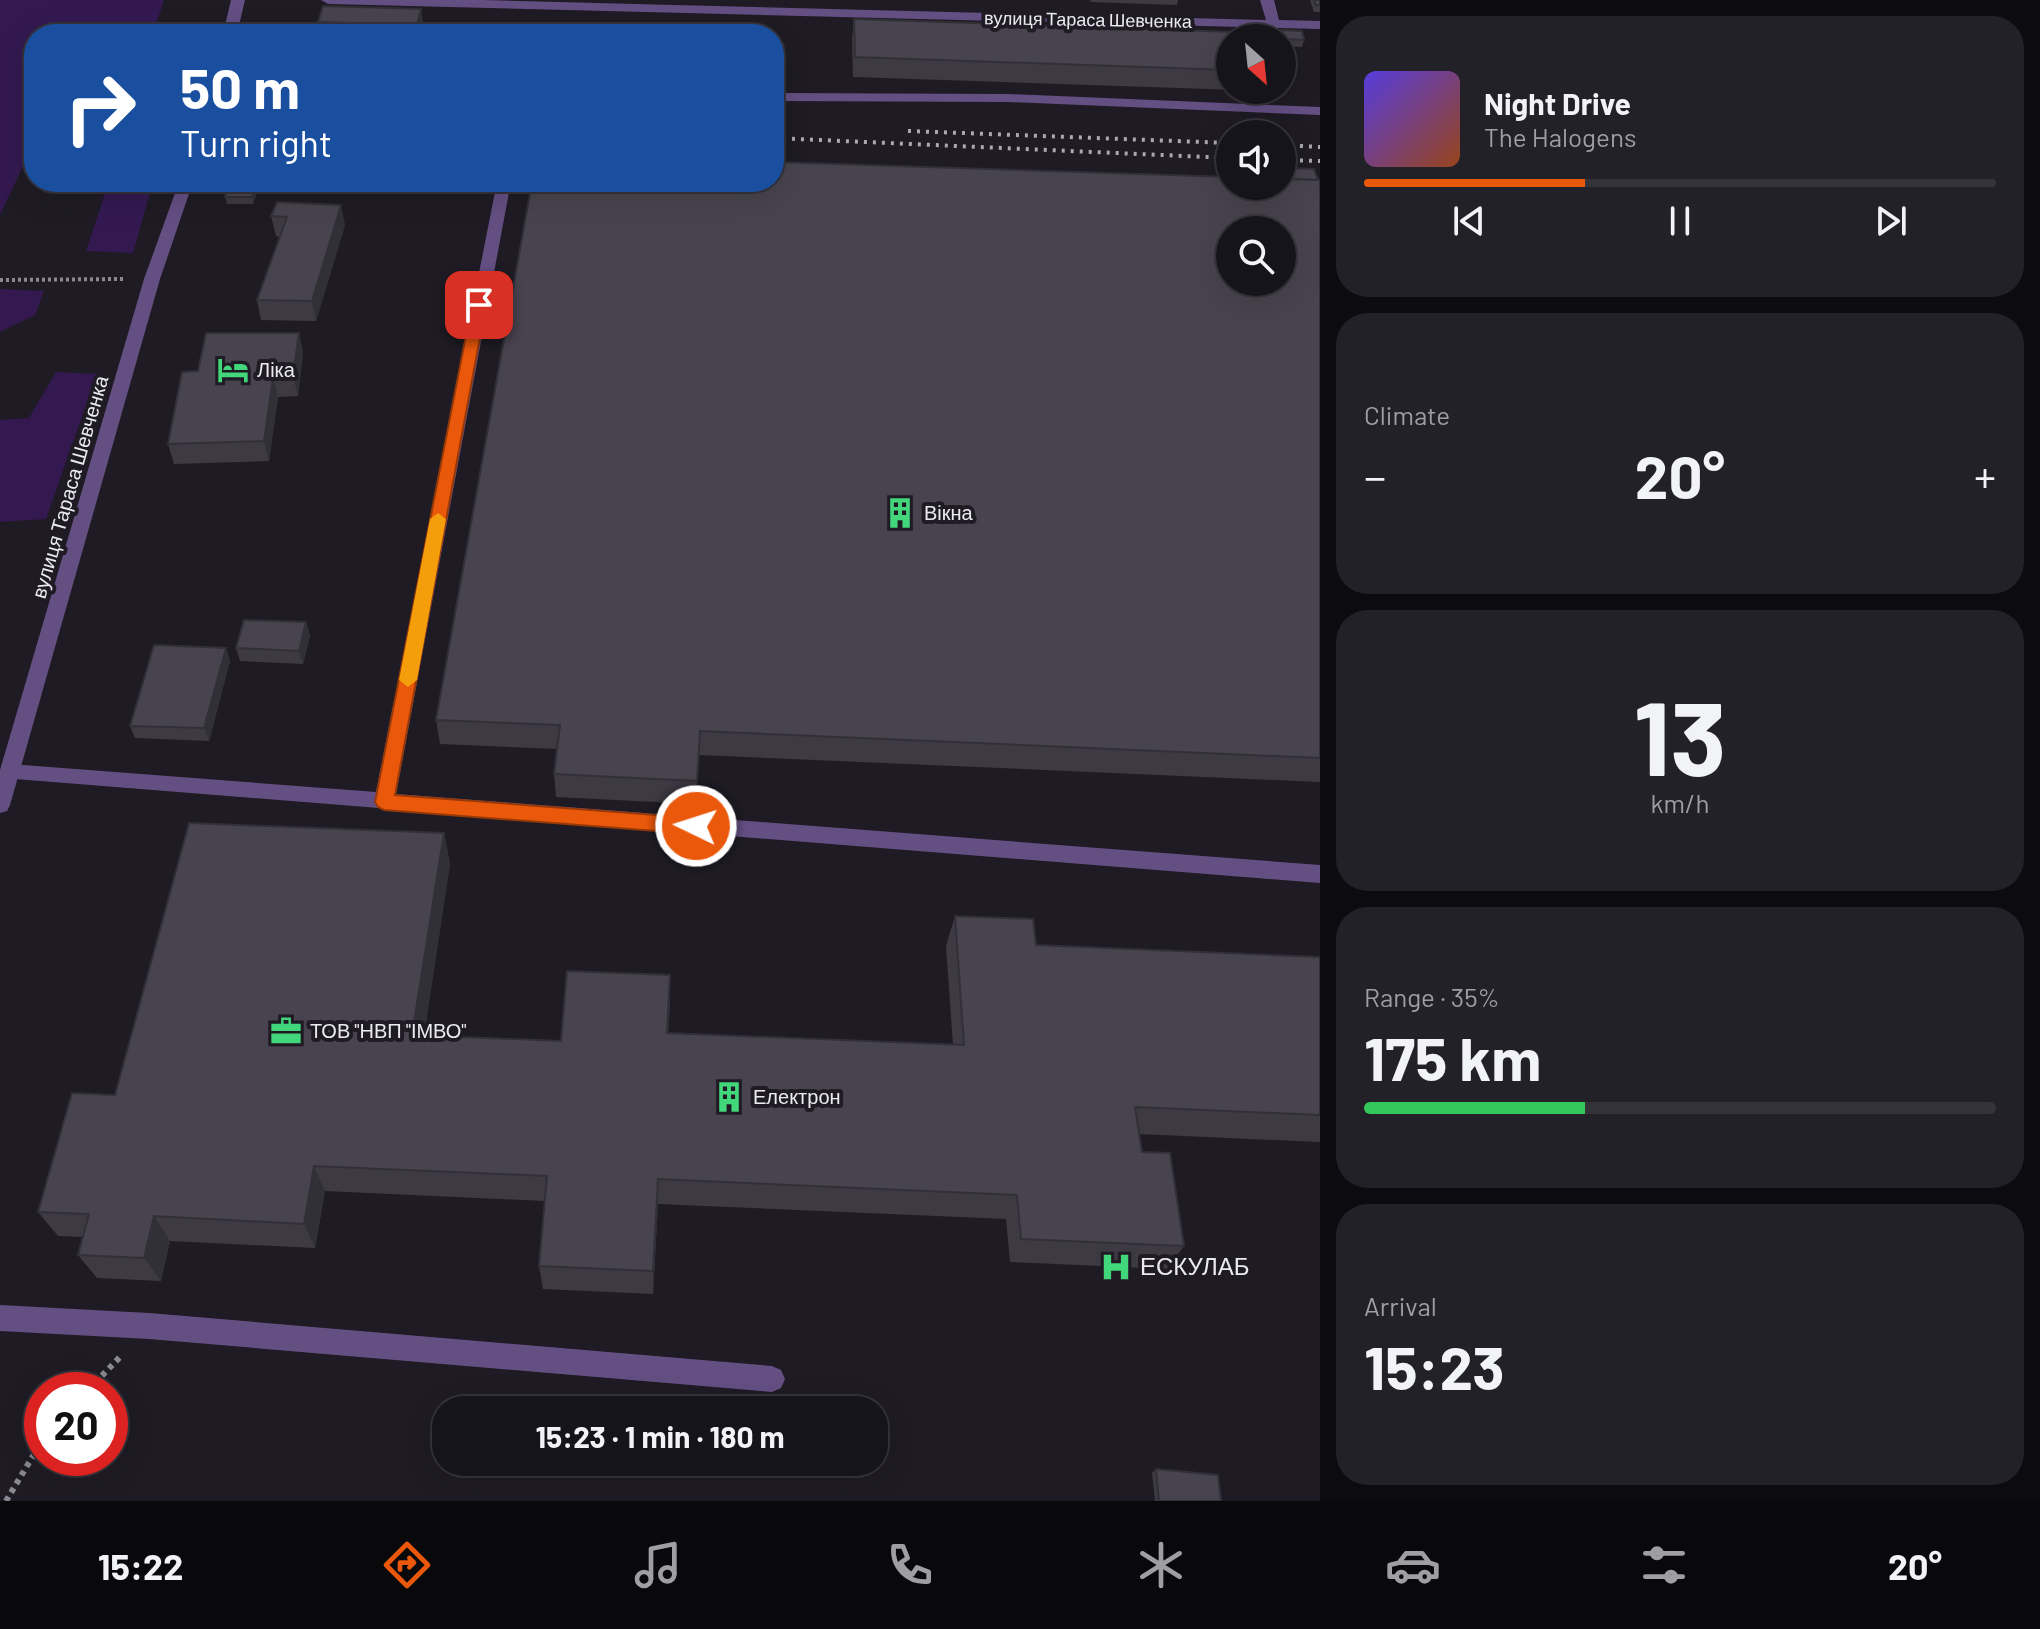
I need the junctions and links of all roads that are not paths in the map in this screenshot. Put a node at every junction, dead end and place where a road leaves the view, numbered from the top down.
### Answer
1 (238, 0) edge
2 (328, 0) edge
3 (931, 0) edge
4 (1267, 0) edge
5 (931, 17) junction
6 (1253, 23) joint
7 (232, 24) edge
8 (1274, 24) joint
9 (1296, 24) edge
10 (1320, 25) edge
11 (784, 97) edge
12 (1278, 104) edge
13 (1279, 108) junction
14 (1320, 111) edge
15 (182, 192) edge
16 (502, 192) edge
17 (10, 772) junction
18 (384, 802) junction
19 (0, 805) edge
20 (1320, 874) edge
21 (0, 1318) edge
22 (772, 1379) dead end

1 - 7 street
2 - 5 street, вулиця Тараса Шевченка
3 - 5 street
4 - 8 street
5 - 6 street, вулиця Тараса Шевченка
6 - 8 street, вулиця Тараса Шевченка
9 - 10 street, вулиця Тараса Шевченка
11 - 13 street
12 - 13 street
13 - 14 street
15 - 17 street, вулиця Тараса Шевченка
16 - 18 street
17 - 18 street
17 - 19 street, вулиця Тараса Шевченка
18 - 20 street
21 - 22 street

